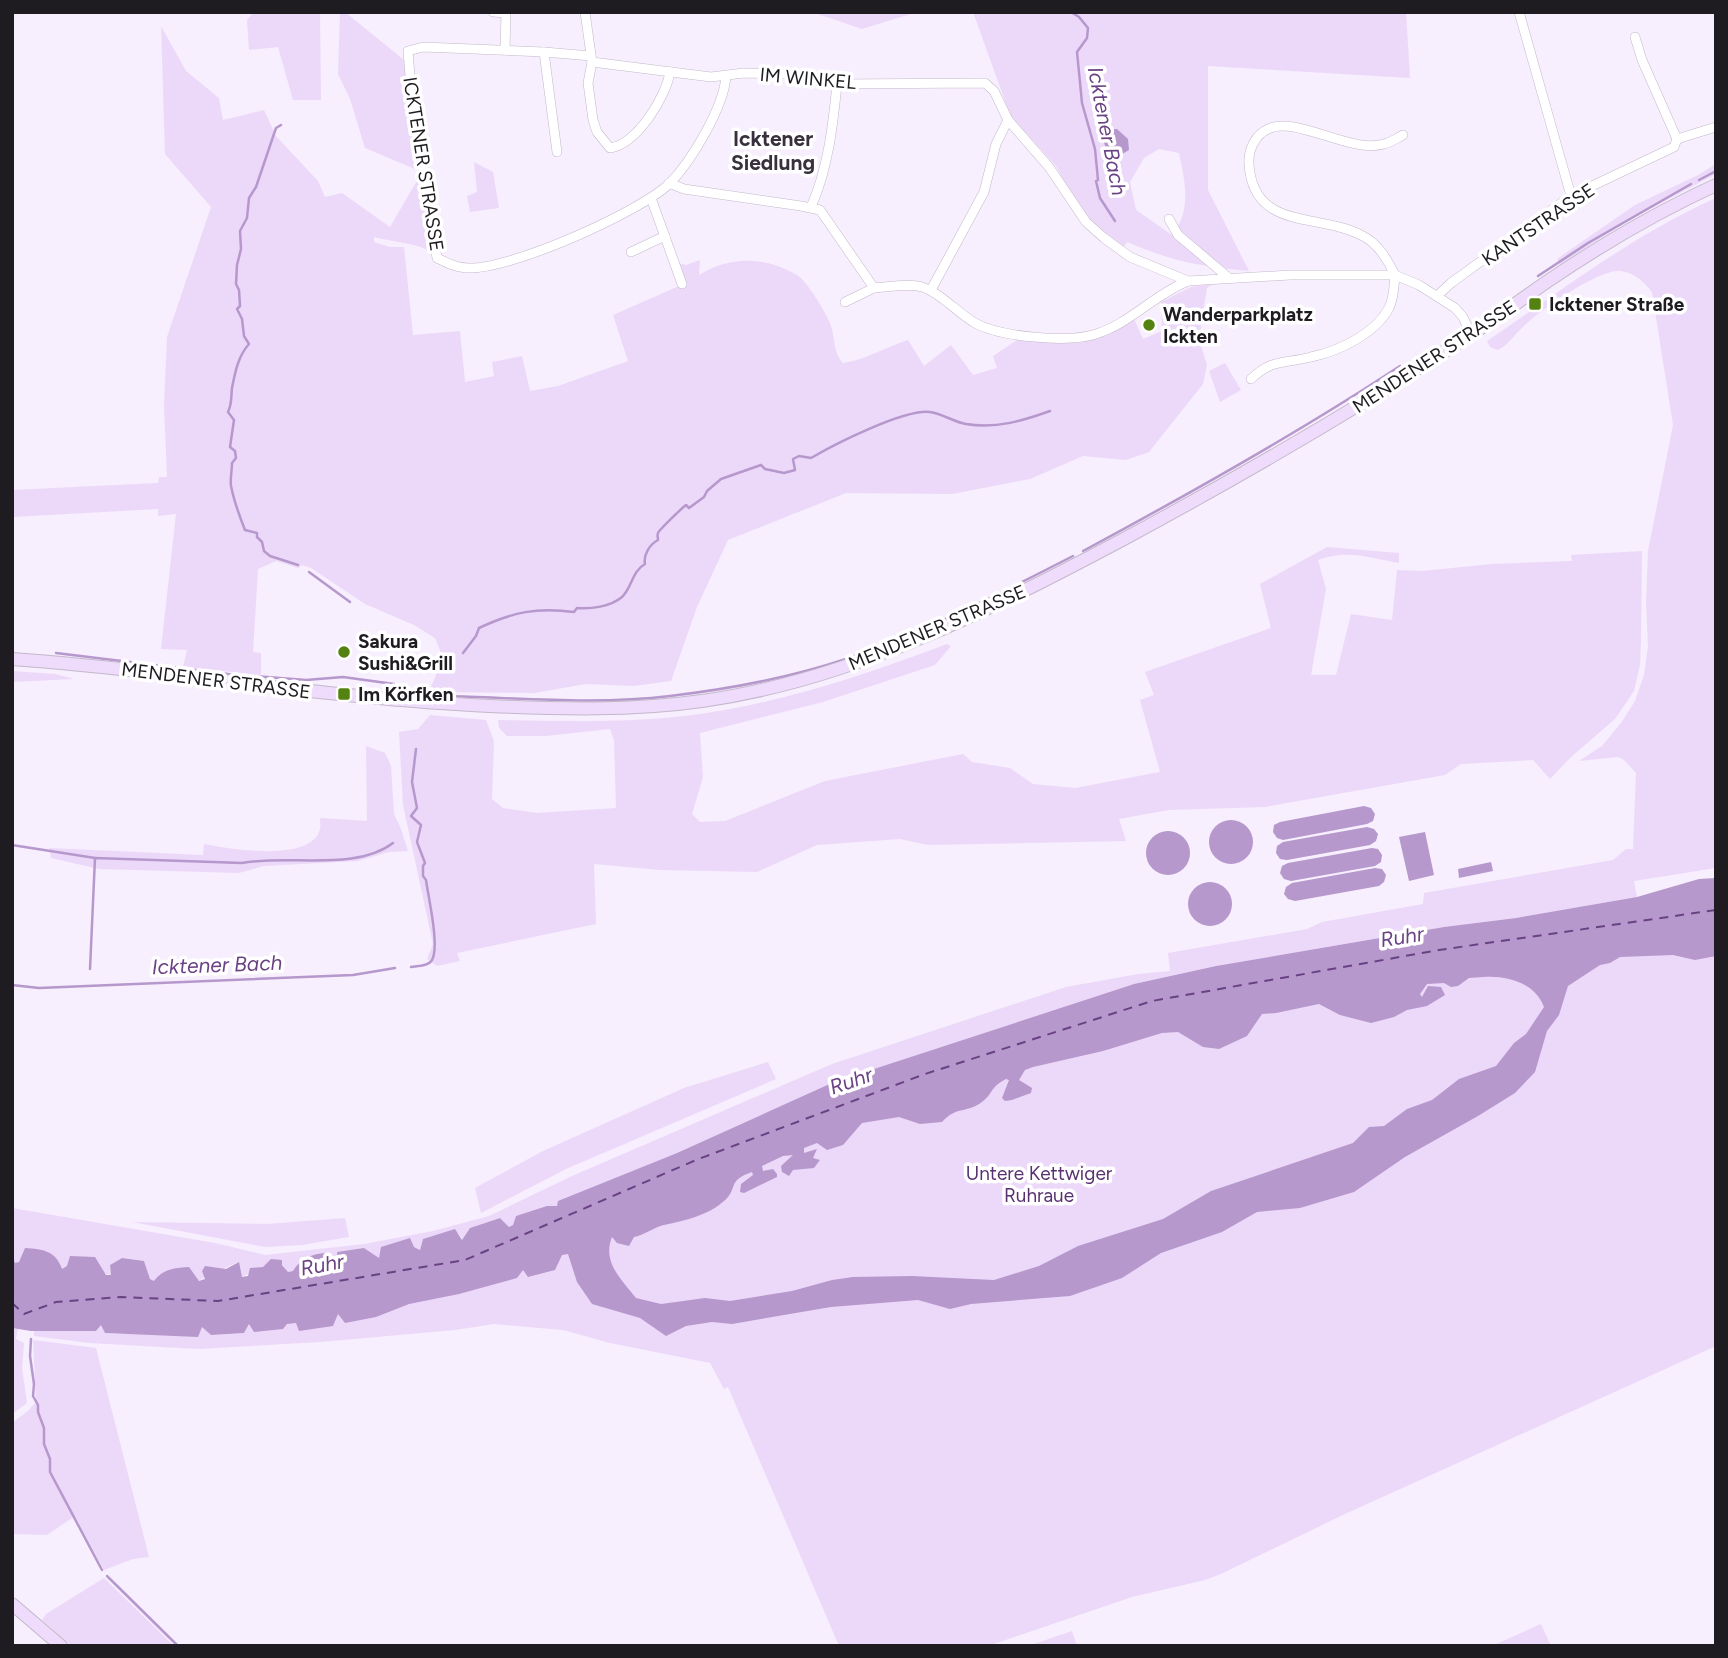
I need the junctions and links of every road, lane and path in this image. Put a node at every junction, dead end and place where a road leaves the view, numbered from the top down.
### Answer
1 (493, 12) edge
2 (1519, 12) edge
3 (506, 13) edge
4 (582, 14) edge
5 (1635, 37) dead end
6 (505, 50) junction
7 (408, 51) joint
8 (544, 52) junction
9 (591, 59) junction
10 (670, 72) junction
11 (726, 76) junction
12 (837, 84) junction
13 (1008, 120) junction
14 (1716, 127) edge
15 (1403, 135) dead end
16 (1677, 139) junction
17 (557, 152) dead end
18 (669, 183) junction
19 (1716, 185) edge
20 (1572, 196) junction
21 (651, 198) junction
22 (811, 207) junction
23 (1169, 219) dead end
24 (665, 236) junction
25 (631, 252) dead end
26 (1395, 275) junction
27 (1229, 278) junction
28 (1188, 281) junction
29 (682, 284) dead end
30 (874, 288) junction
31 (931, 290) junction
32 (1437, 296) junction
33 (845, 302) dead end
34 (1471, 335) junction
35 (1251, 379) dead end
36 (12, 659) edge
37 (12, 1604) edge
38 (61, 1646) edge

1 - 3 street
2 - 20 street
3 - 6 street
4 - 9 street
5 - 16 street
6 - 7 street, IM WINKEL
6 - 8 street, IM WINKEL
7 - 21 street, ICKTENER STRASSE
8 - 9 street, IM WINKEL
8 - 17 street
9 - 10 street, IM WINKEL
9 - 10 street
10 - 11 street, IM WINKEL
11 - 12 street, IM WINKEL
11 - 18 street, ICKTENER STRASSE
12 - 13 street, IM WINKEL
12 - 22 street
13 - 28 street
13 - 31 street
14 - 16 street, KANTSTRASSE
15 - 26 street
16 - 20 street, KANTSTRASSE
18 - 21 street, ICKTENER STRASSE
18 - 22 street
19 - 34 main road, MENDENER STRASSE
20 - 32 street, KANTSTRASSE
21 - 24 street
22 - 30 street
23 - 27 street
24 - 25 street
24 - 29 street
26 - 27 street
26 - 32 street
26 - 35 street
27 - 28 street
28 - 31 street
30 - 31 street
30 - 33 street
32 - 34 street
34 - 36 main road, MENDENER STRASSE
37 - 38 main road

